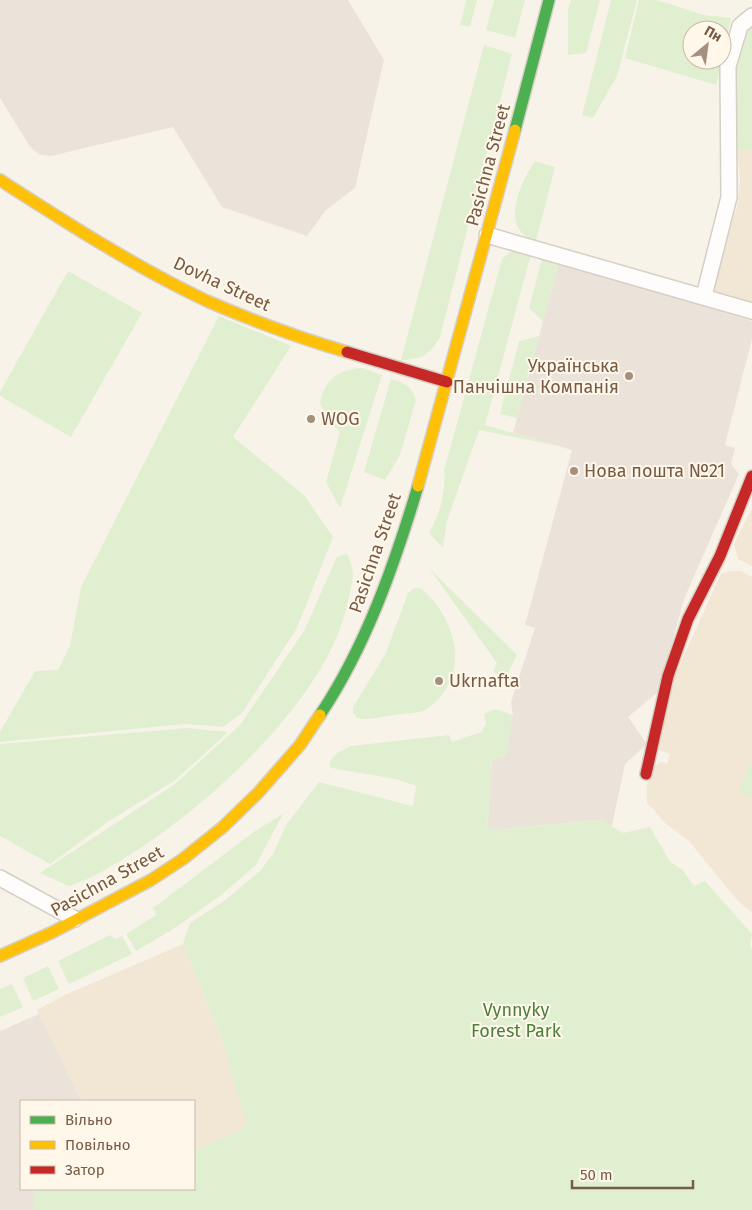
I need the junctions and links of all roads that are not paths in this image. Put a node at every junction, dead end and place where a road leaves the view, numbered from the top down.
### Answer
1 (549, 0) edge
2 (752, 16) edge
3 (0, 180) edge
4 (487, 235) junction
5 (704, 296) junction
6 (752, 311) edge
7 (447, 382) junction
8 (752, 476) edge
9 (646, 774) dead end
10 (0, 878) edge
11 (75, 919) junction
12 (0, 956) edge

1 - 4 main road, Pasichna Street
2 - 5 street
3 - 7 main road, Dovha Street
4 - 5 street
4 - 7 main road, Pasichna Street
5 - 6 street
7 - 11 main road, Pasichna Street
8 - 9 main road
10 - 11 street
11 - 12 main road, Pasichna Street

